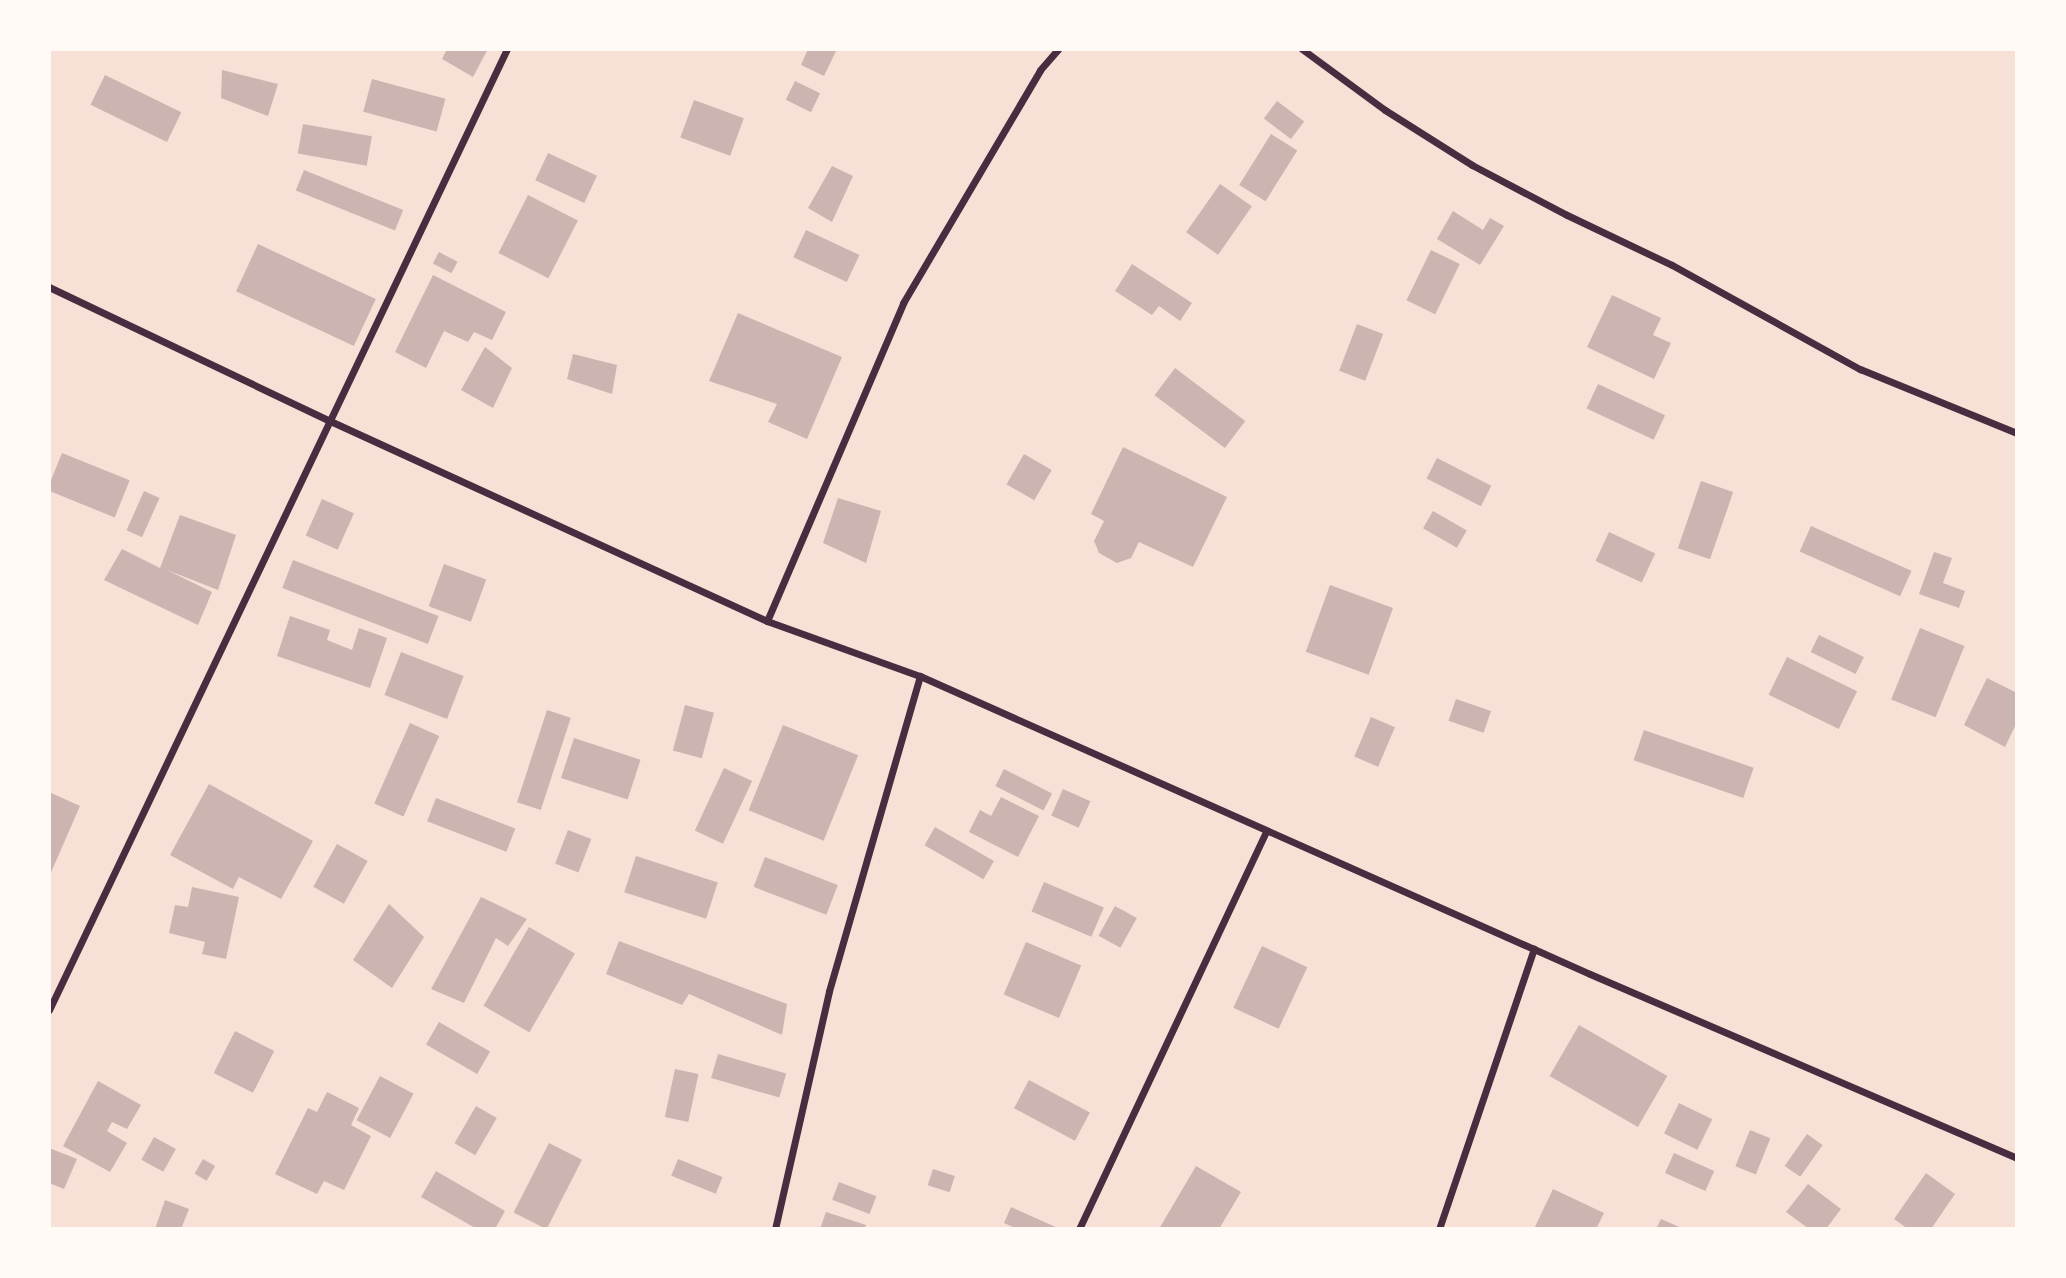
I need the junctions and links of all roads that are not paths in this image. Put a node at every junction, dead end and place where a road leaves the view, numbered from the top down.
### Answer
1 (507, 49) edge
2 (1058, 49) edge
3 (1302, 49) edge
4 (49, 287) edge
5 (328, 420) junction
6 (2017, 433) edge
7 (767, 621) junction
8 (920, 676) junction
9 (1266, 831) junction
10 (1534, 949) junction
11 (49, 1010) edge
12 (2017, 1158) edge
13 (775, 1229) edge
14 (1079, 1229) edge
15 (1438, 1229) edge

1 - 5 street
2 - 7 street
3 - 6 street
4 - 5 street
5 - 7 street
5 - 11 street
7 - 8 street
8 - 9 street
8 - 13 street
9 - 10 street
9 - 14 street
10 - 12 street
10 - 15 street

